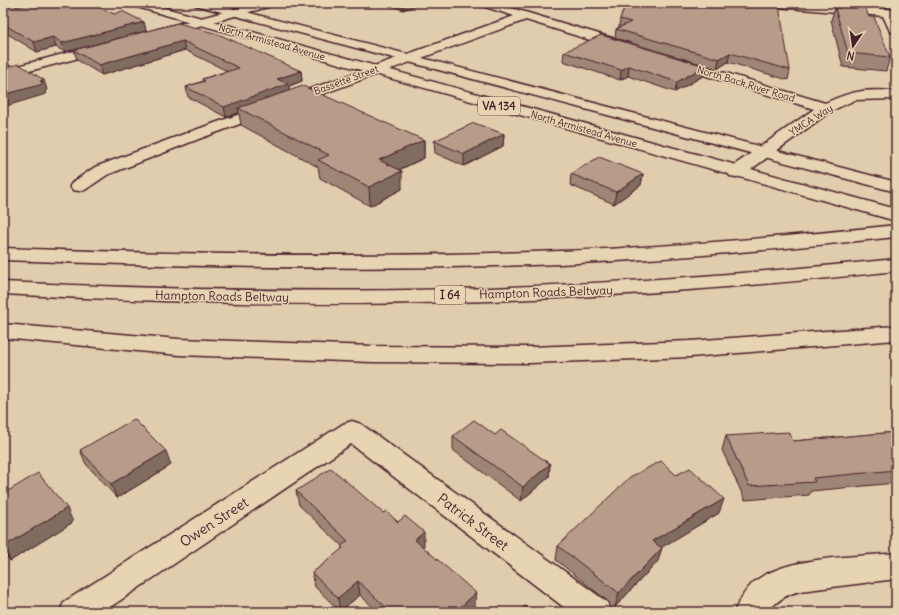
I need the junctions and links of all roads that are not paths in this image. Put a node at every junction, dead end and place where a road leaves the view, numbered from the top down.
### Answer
1 (134, 3) edge
2 (199, 3) edge
3 (271, 3) edge
4 (484, 3) edge
5 (765, 3) edge
6 (235, 13) junction
7 (526, 16) junction
8 (201, 22) junction
9 (896, 31) edge
10 (145, 36) edge
11 (116, 44) edge
12 (638, 50) edge
13 (661, 57) edge
14 (407, 58) junction
15 (372, 70) junction
16 (3, 74) edge
17 (896, 95) edge
18 (826, 108) junction
19 (763, 152) junction
20 (736, 172) junction
21 (79, 186) dead end
22 (896, 187) edge
23 (896, 215) edge
24 (896, 231) edge
25 (3, 254) edge
26 (896, 265) edge
27 (3, 288) edge
28 (3, 331) edge
29 (896, 333) edge
30 (352, 431) joint
31 (896, 566) edge
32 (76, 612) edge
33 (595, 612) edge
34 (750, 612) edge

1 - 8 main road, North Armistead Avenue / VA 134
2 - 6 main road, North Armistead Avenue / VA 134
3 - 6 main road
4 - 7 main road
5 - 9 main road
6 - 8 main road
6 - 14 main road, North Armistead Avenue / VA 134
7 - 12 main road
7 - 14 main road, Bassette Street
8 - 10 main road
8 - 15 main road, North Armistead Avenue / VA 134
11 - 16 main road
13 - 18 main road, North Back River Road
14 - 15 main road, Bassette Street
14 - 19 main road, North Armistead Avenue / VA 134
15 - 20 main road, North Armistead Avenue / VA 134
15 - 21 main road, Bassette Street
17 - 18 main road, YMCA Way
18 - 19 main road, YMCA Way
19 - 20 main road, YMCA Way
19 - 22 main road, North Armistead Avenue / VA 134
20 - 23 main road, North Armistead Avenue / VA 134
24 - 25 main road
26 - 27 main road, Hampton Roads Beltway / I 64
28 - 29 main road
30 - 32 main road, Owen Street
30 - 33 main road, Patrick Street
31 - 34 main road

